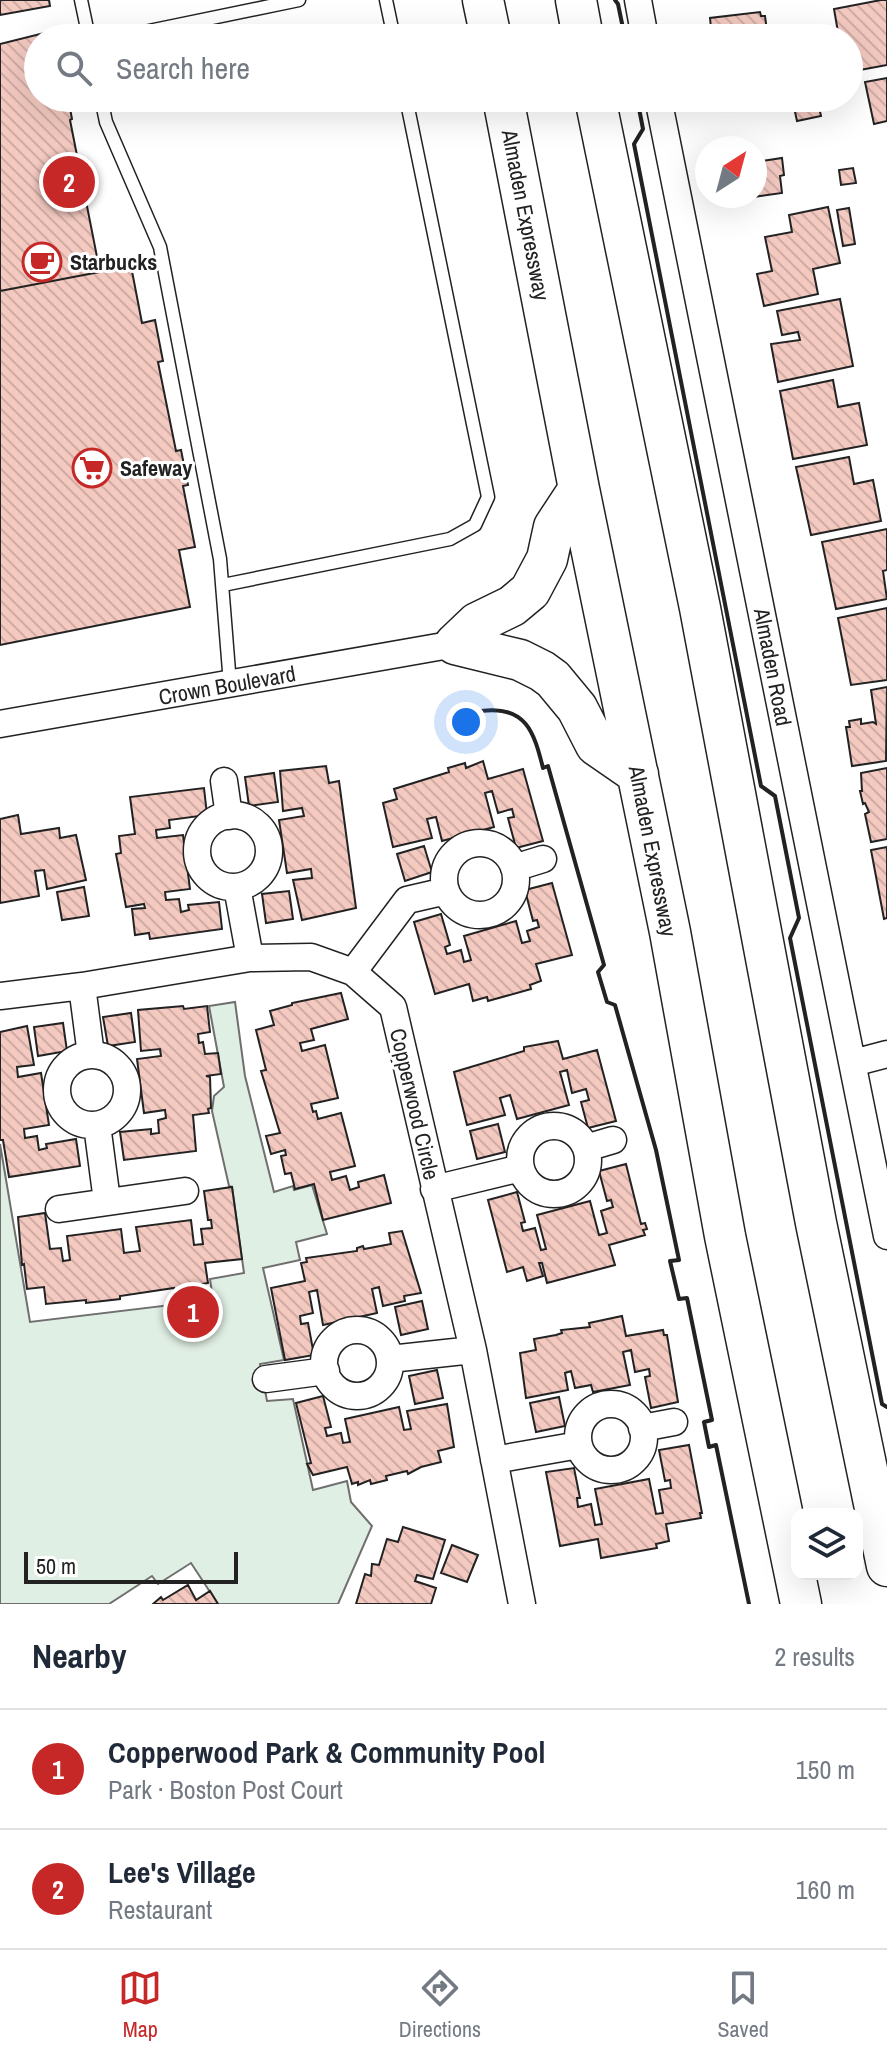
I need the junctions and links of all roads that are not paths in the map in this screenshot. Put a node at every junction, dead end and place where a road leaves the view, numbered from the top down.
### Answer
1 (81, 0) edge
2 (299, 0) edge
3 (386, 0) edge
4 (483, 0) edge
5 (576, 0) edge
6 (638, 0) edge
7 (86, 24) edge
8 (183, 24) edge
9 (391, 24) edge
10 (488, 24) edge
11 (580, 24) edge
12 (642, 24) edge
13 (104, 112) edge
14 (409, 112) edge
15 (506, 112) edge
16 (598, 112) edge
17 (661, 112) edge
18 (579, 489) junction
19 (223, 585) junction
20 (455, 644) junction
21 (230, 684) junction
22 (0, 724) edge
23 (638, 774) junction
24 (224, 781) dead end
25 (229, 816) junction
26 (543, 859) dead end
27 (514, 868) junction
28 (237, 887) junction
29 (446, 891) junction
30 (250, 958) junction
31 (353, 972) junction
32 (82, 986) junction
33 (0, 996) edge
34 (887, 1054) edge
35 (91, 1055) junction
36 (853, 1063) junction
37 (97, 1125) junction
38 (613, 1140) dead end
39 (586, 1148) junction
40 (521, 1168) junction
41 (434, 1189) junction
42 (185, 1191) dead end
43 (107, 1201) junction
44 (59, 1209) dead end
45 (887, 1236) edge
46 (473, 1350) junction
47 (390, 1359) junction
48 (326, 1371) junction
49 (266, 1379) dead end
50 (674, 1422) dead end
51 (642, 1428) junction
52 (579, 1445) junction
53 (494, 1460) junction
54 (887, 1566) edge
55 (522, 1604) edge
56 (801, 1604) edge

1 - 7 lane
2 - 8 lane
3 - 9 lane
4 - 10 main road
5 - 11 main road
6 - 12 street
13 - 19 lane
14 - 19 lane
15 - 18 main road, Almaden Expressway
16 - 54 main road
17 - 36 street, Almaden Road
18 - 20 main road
18 - 23 main road, Almaden Expressway
19 - 21 lane
20 - 21 street, Crown Boulevard
20 - 23 main road
21 - 22 street, Crown Boulevard
23 - 56 main road, Almaden Expressway
24 - 25 street
25 - 28 street
25 - 28 street
26 - 27 street
27 - 29 street
27 - 29 street
28 - 30 street
29 - 31 street
30 - 31 street, Copperwood Circle
30 - 32 street, Copperwood Circle
31 - 41 street, Copperwood Circle
32 - 33 street, Copperwood Circle
32 - 35 street
34 - 36 street
35 - 37 street
35 - 37 street
36 - 45 street, Almaden Road
37 - 43 street
38 - 39 street
39 - 40 street
39 - 40 street
40 - 41 street
41 - 46 street, Copperwood Circle
42 - 43 street
43 - 44 street
46 - 47 street
46 - 53 street, Copperwood Circle
47 - 48 street
47 - 48 street
48 - 49 street
50 - 51 street
51 - 52 street
51 - 52 street
52 - 53 street
53 - 55 street, Copperwood Circle

